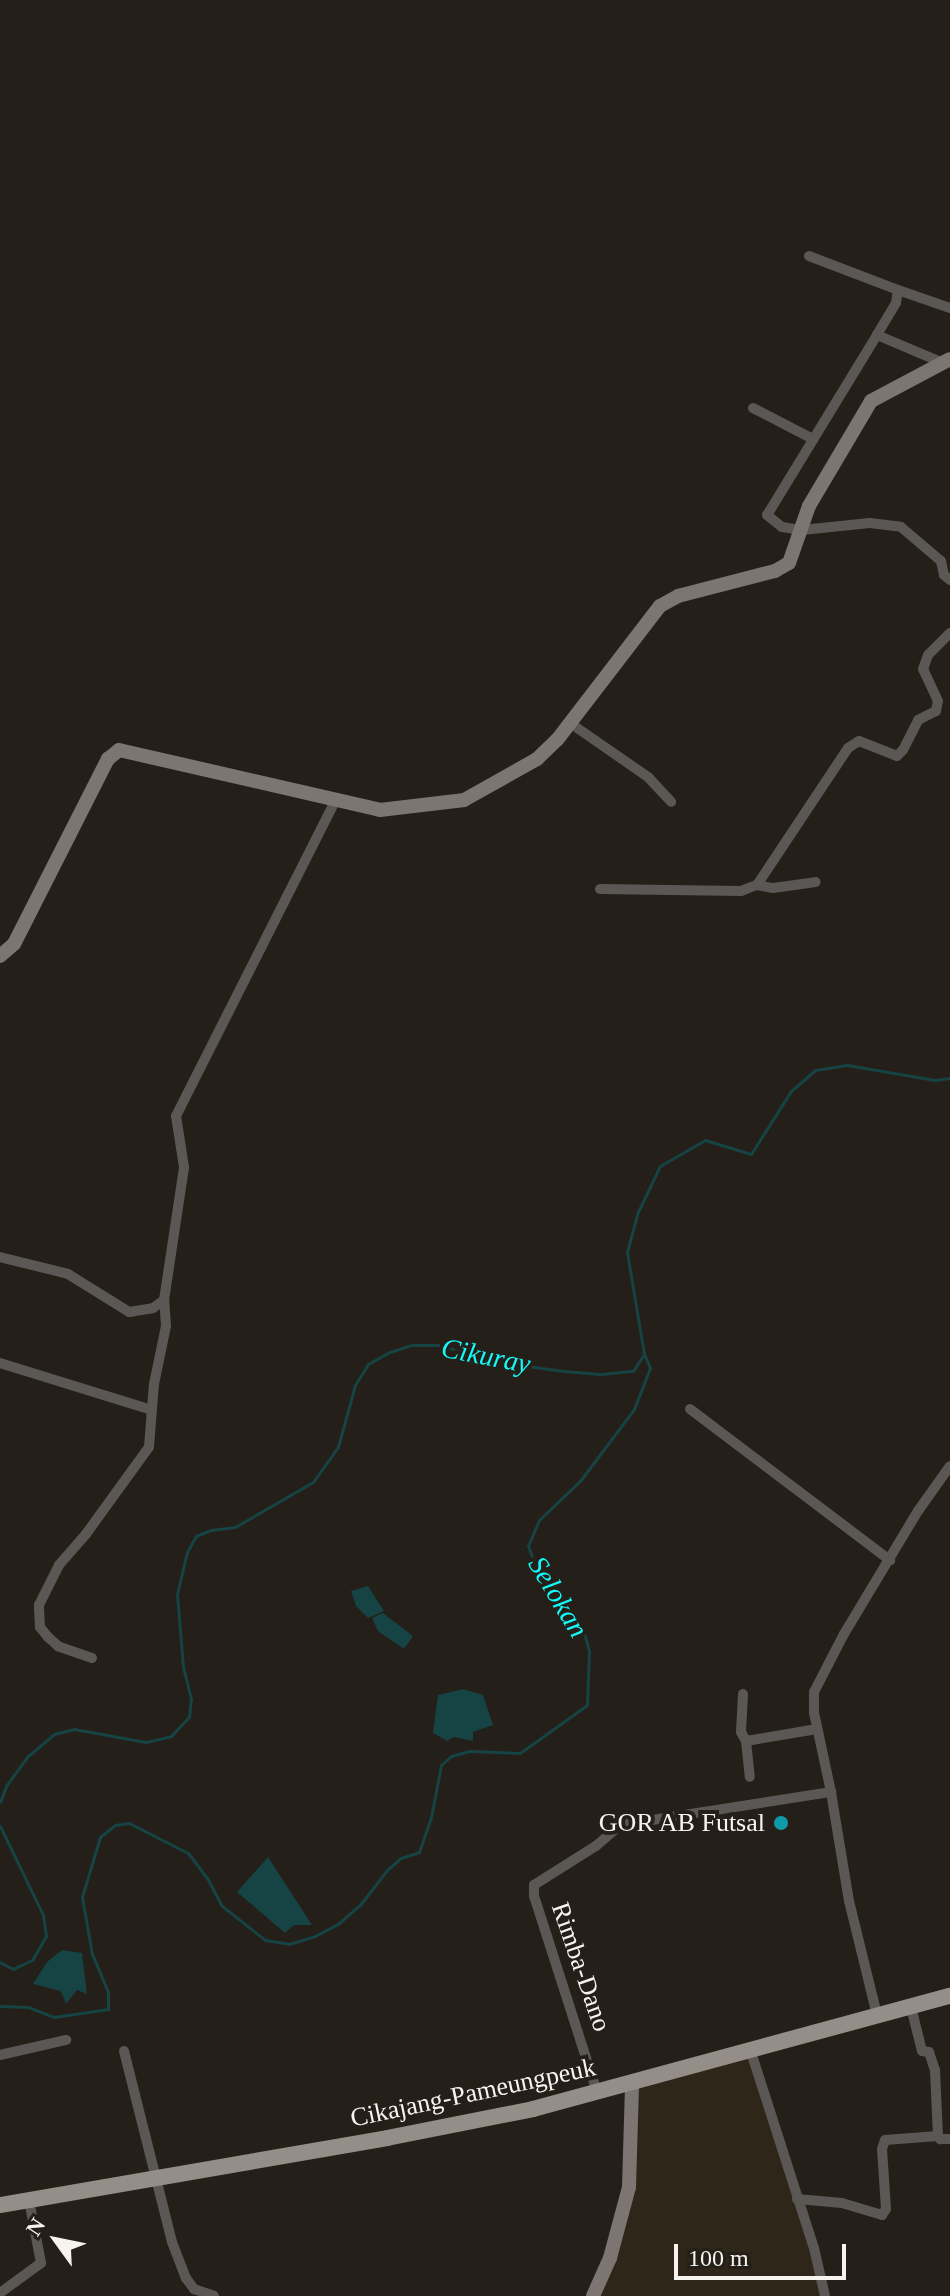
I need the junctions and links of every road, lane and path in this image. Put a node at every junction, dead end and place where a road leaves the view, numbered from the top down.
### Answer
1 (809, 256) dead end
2 (898, 290) junction
3 (950, 308) edge
4 (877, 335) junction
5 (945, 360) edge
6 (753, 408) dead end
7 (813, 439) junction
8 (802, 530) junction
9 (950, 580) edge
10 (947, 636) edge
11 (950, 651) edge
12 (570, 723) junction
13 (335, 801) junction
14 (671, 802) dead end
15 (816, 882) dead end
16 (757, 885) junction
17 (600, 889) dead end
18 (0, 956) edge
19 (0, 1257) edge
20 (164, 1300) junction
21 (0, 1363) edge
22 (690, 1409) dead end
23 (152, 1410) junction
24 (950, 1466) edge
25 (890, 1560) junction
26 (92, 1658) dead end
27 (743, 1694) dead end
28 (817, 1729) junction
29 (746, 1741) junction
30 (750, 1777) dead end
31 (831, 1792) junction
32 (950, 1996) edge
33 (911, 2007) junction
34 (877, 2015) junction
35 (66, 2040) dead end
36 (124, 2051) dead end
37 (751, 2052) junction
38 (0, 2055) edge
39 (632, 2083) junction
40 (597, 2092) junction
41 (938, 2136) junction
42 (950, 2139) edge
43 (157, 2179) junction
44 (797, 2199) junction
45 (29, 2200) junction
46 (0, 2205) edge
47 (0, 2293) edge
48 (214, 2296) edge
49 (593, 2296) edge
50 (825, 2296) edge

1 - 2 street
2 - 3 street
2 - 4 street
4 - 5 street
4 - 7 street
5 - 8 street
6 - 7 street
7 - 8 street
8 - 9 street
8 - 12 street
10 - 11 street
10 - 16 street
12 - 13 street
12 - 14 street
13 - 18 street
13 - 20 street
15 - 16 street
16 - 17 street
19 - 20 street
20 - 23 street
21 - 23 street
22 - 25 street
23 - 26 street
24 - 25 street
25 - 28 street
27 - 29 street
28 - 29 street
28 - 31 street
29 - 30 street
31 - 34 street
31 - 40 street, Rimba-Dano
32 - 33 main road, Cikajang-Pameungpeuk
33 - 34 main road, Cikajang-Pameungpeuk
33 - 41 street
34 - 37 main road, Cikajang-Pameungpeuk
35 - 38 street
36 - 43 street
37 - 39 main road, Cikajang-Pameungpeuk
37 - 44 street
39 - 40 main road, Cikajang-Pameungpeuk
39 - 49 street
40 - 43 main road, Cikajang-Pameungpeuk
41 - 42 street
41 - 44 street
43 - 45 main road, Cikajang-Pameungpeuk
43 - 48 street
44 - 50 street
45 - 46 main road, Cikajang-Pameungpeuk
45 - 47 street

